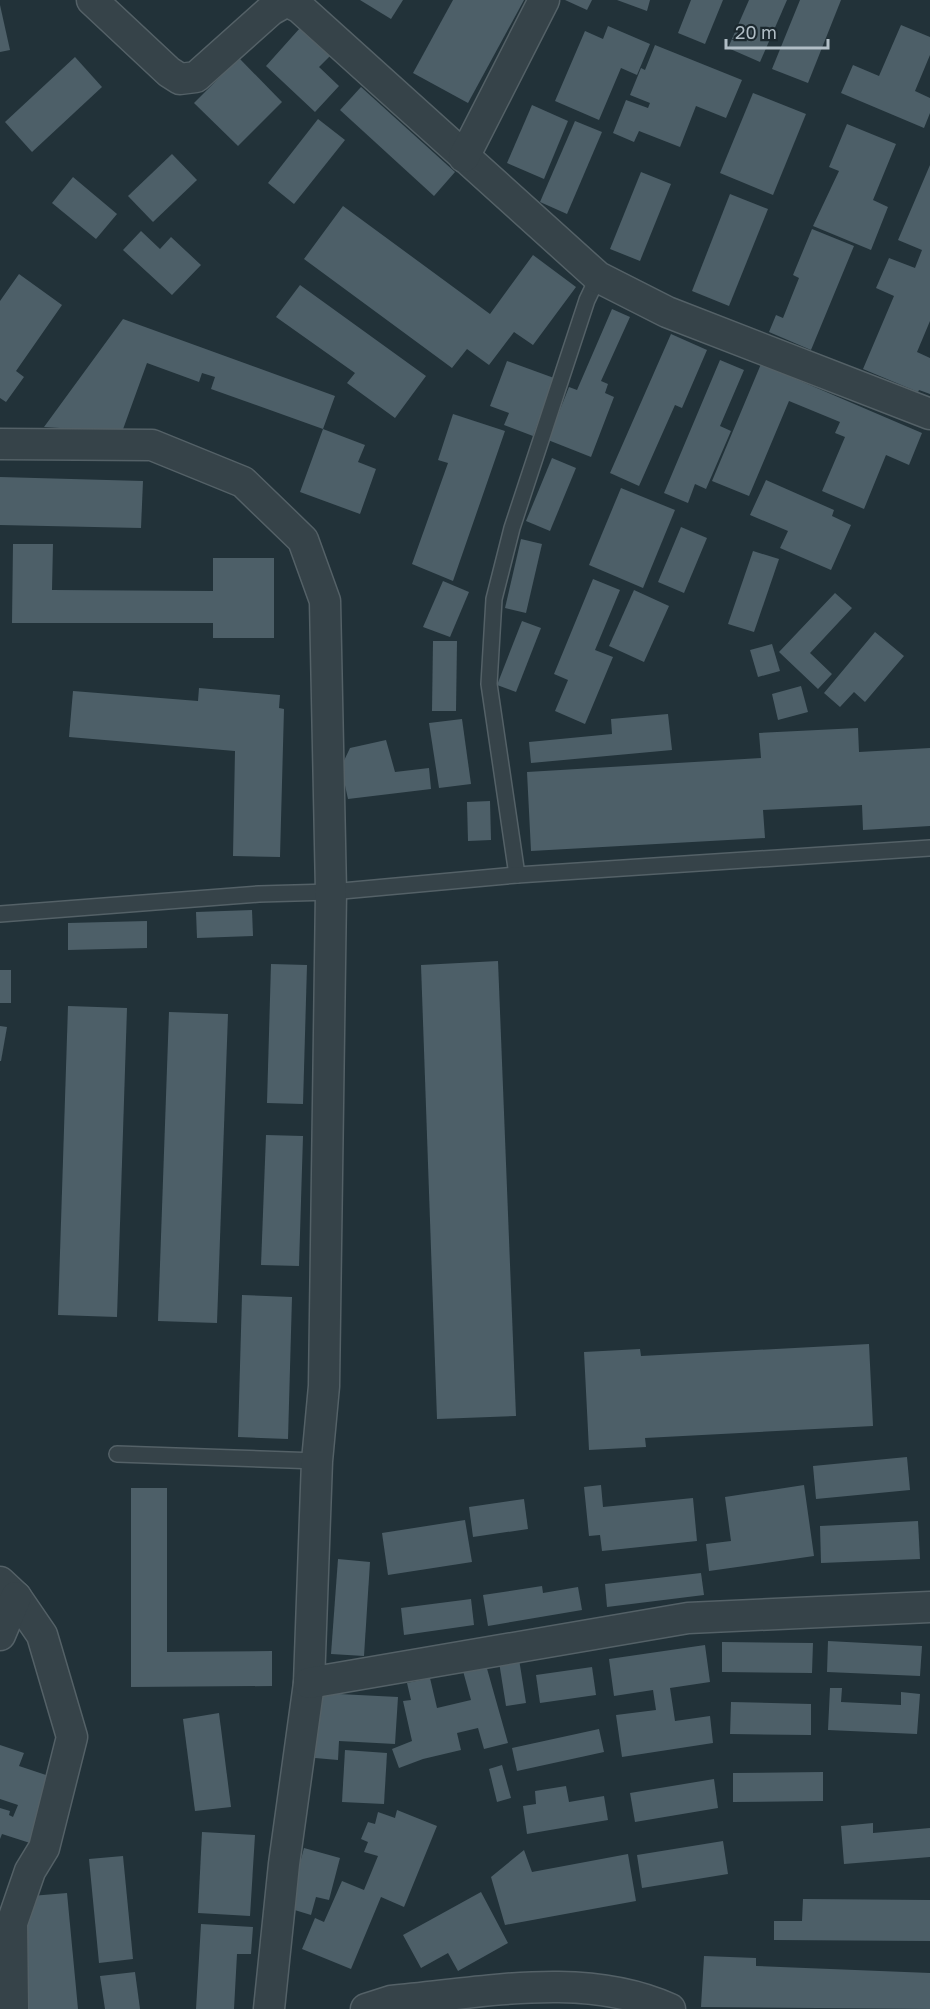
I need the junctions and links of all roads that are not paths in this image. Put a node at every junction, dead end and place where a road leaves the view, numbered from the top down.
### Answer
1 (92, 0) edge
2 (544, 0) edge
3 (464, 158) junction
4 (598, 277) junction
5 (930, 414) edge
6 (0, 444) edge
7 (930, 848) edge
8 (516, 875) junction
9 (331, 892) junction
10 (0, 914) edge
11 (117, 1454) dead end
12 (317, 1461) junction
13 (8, 1590) edge
14 (930, 1607) edge
15 (0, 1635) edge
16 (309, 1683) junction
17 (13, 2009) edge
18 (269, 2009) edge
19 (366, 2009) edge
20 (670, 2009) edge

1 - 3 street
2 - 3 street
3 - 4 street
4 - 5 street
4 - 8 lane
6 - 9 street
7 - 8 lane
8 - 9 lane
9 - 10 lane
9 - 12 street
11 - 12 lane
12 - 16 street
13 - 15 street
13 - 17 street
14 - 16 street
16 - 18 street
19 - 20 street

